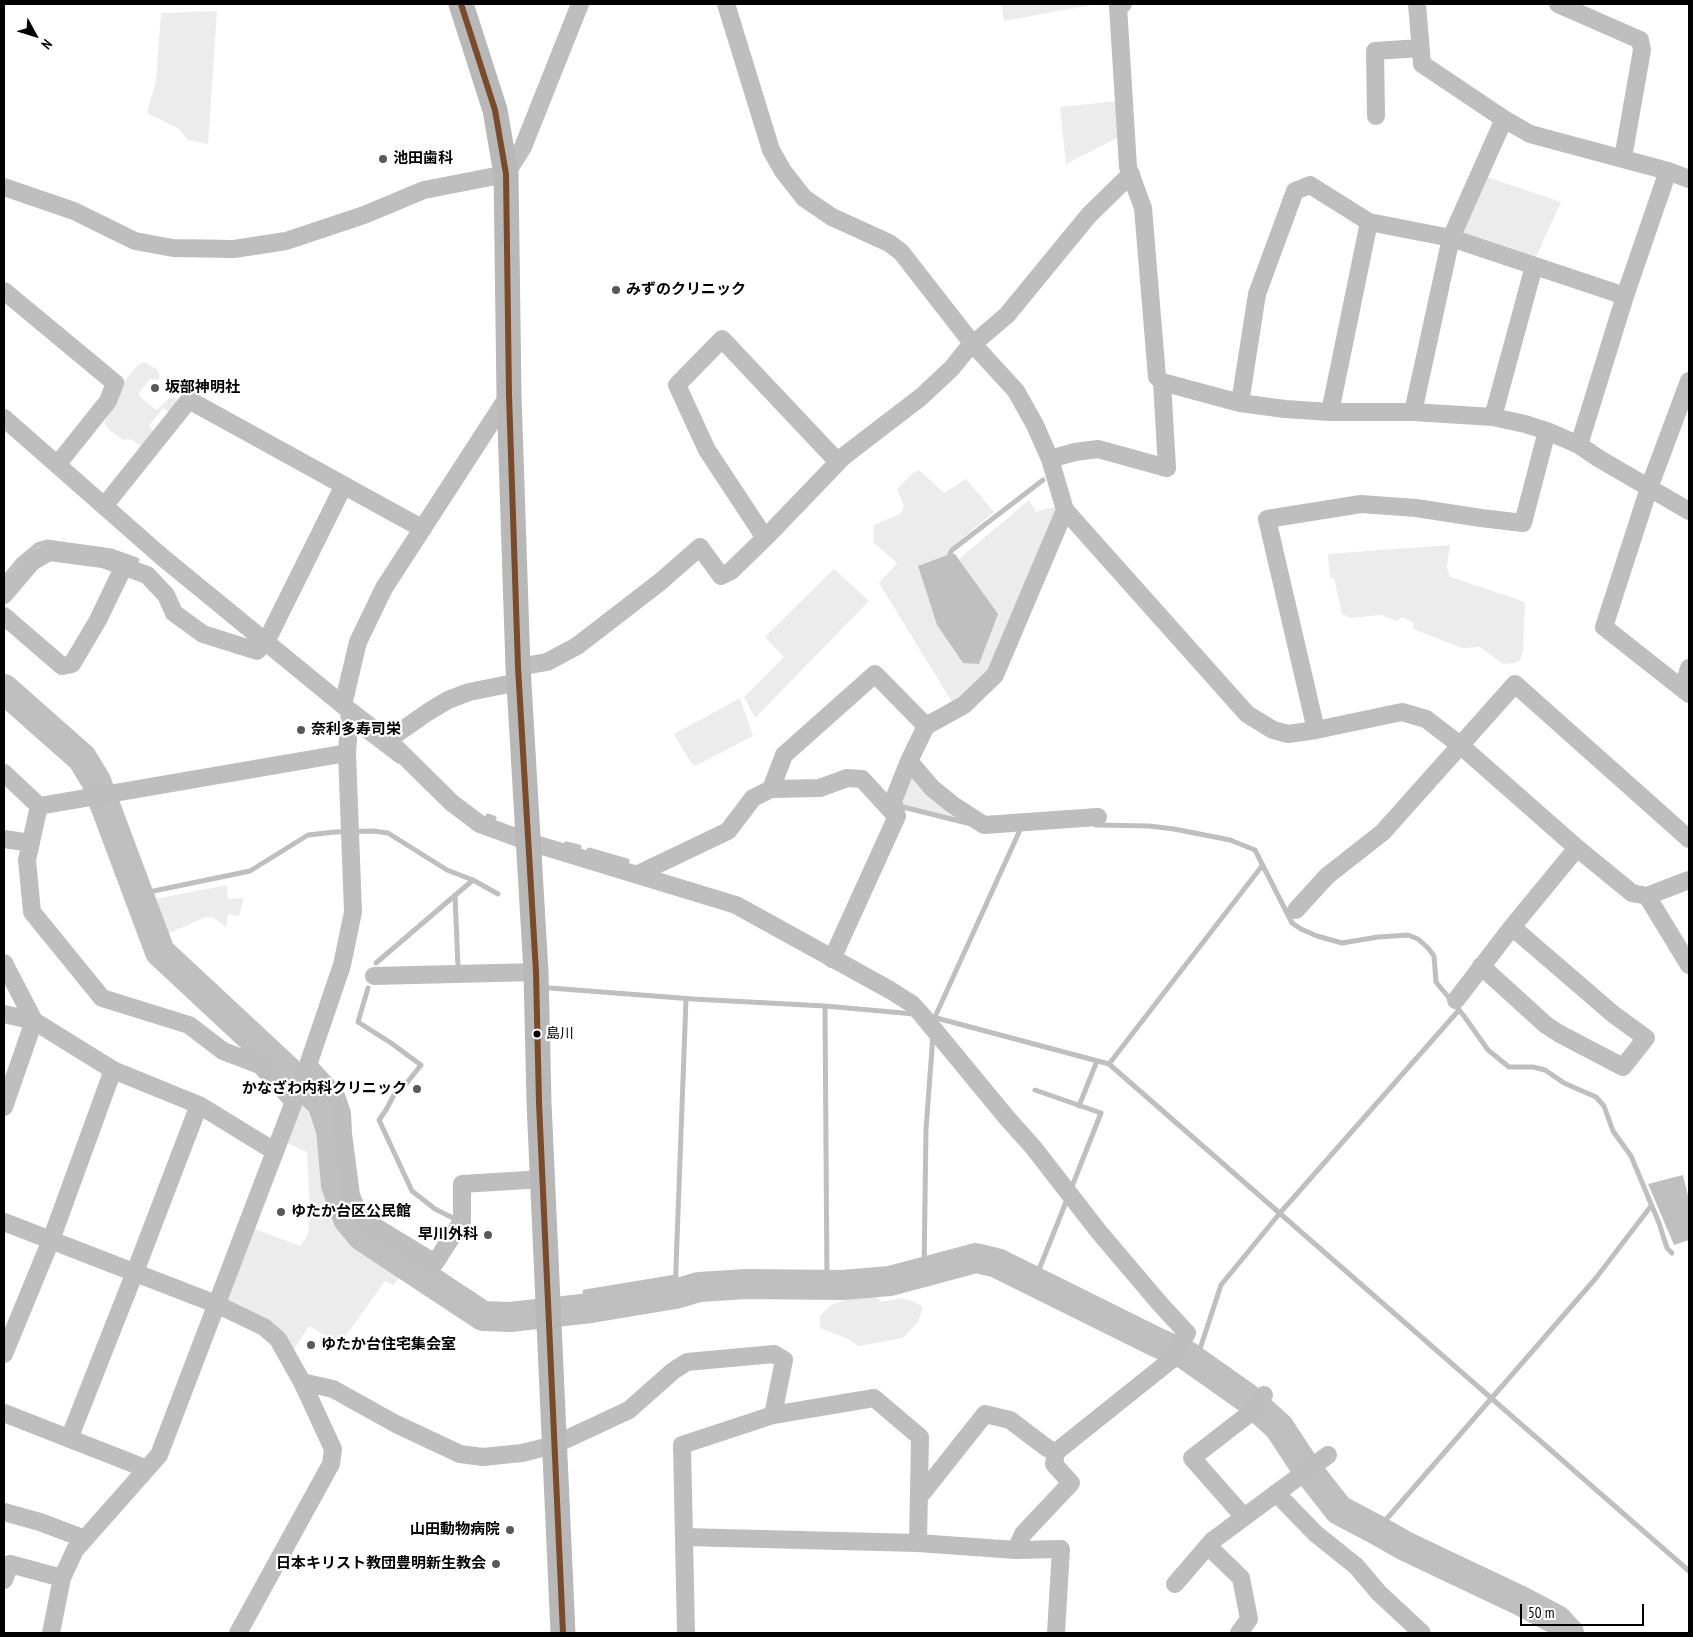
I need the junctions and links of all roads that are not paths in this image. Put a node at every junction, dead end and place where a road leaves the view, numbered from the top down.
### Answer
1 (461, 4) edge
2 (580, 4) edge
3 (726, 4) edge
4 (1123, 4) edge
5 (1417, 4) edge
6 (1558, 4) edge
7 (1420, 48) junction
8 (1376, 116) dead end
9 (1504, 119) junction
10 (1623, 158) junction
11 (1668, 171) junction
12 (506, 174) junction
13 (1131, 174) junction
14 (1689, 179) edge
15 (4, 187) edge
16 (1369, 222) junction
17 (1451, 238) junction
18 (1534, 266) junction
19 (4, 291) edge
20 (1625, 296) junction
21 (973, 343) junction
22 (1689, 381) edge
23 (1162, 382) junction
24 (509, 395) junction
25 (1240, 403) junction
26 (1330, 412) junction
27 (1413, 412) junction
28 (1493, 417) junction
29 (4, 418) edge
30 (1548, 431) junction
31 (1579, 445) junction
32 (1050, 459) junction
33 (838, 462) junction
34 (57, 465) junction
35 (344, 485) junction
36 (1649, 488) junction
37 (105, 506) junction
38 (1065, 510) junction
39 (1689, 511) edge
40 (423, 529) junction
41 (765, 538) junction
42 (161, 556) junction
43 (124, 566) junction
44 (147, 575) junction
45 (4, 596) edge
46 (4, 616) edge
47 (266, 642) junction
48 (1689, 668) edge
49 (519, 674) junction
50 (1686, 691) edge
51 (346, 708) junction
52 (926, 726) junction
53 (1316, 730) junction
54 (388, 740) junction
55 (1460, 746) junction
56 (347, 753) junction
57 (909, 761) junction
58 (4, 773) edge
59 (771, 789) junction
60 (39, 806) junction
61 (897, 816) junction
62 (1098, 817) dead end
63 (4, 839) edge
64 (1689, 839) edge
65 (529, 842) junction
66 (31, 843) junction
67 (1577, 848) junction
68 (638, 874) junction
69 (1689, 880) edge
70 (1647, 896) junction
71 (1296, 910) dead end
72 (1512, 927) junction
73 (832, 959) junction
74 (4, 963) edge
75 (1689, 965) edge
76 (1481, 966) junction
77 (536, 972) junction
78 (374, 976) dead end
79 (1456, 1000) dead end
80 (4, 1014) edge
81 (34, 1021) junction
82 (307, 1067) junction
83 (113, 1070) junction
84 (295, 1098) junction
85 (199, 1105) junction
86 (4, 1107) edge
87 (274, 1152) junction
88 (543, 1179) junction
89 (4, 1222) edge
90 (51, 1240) junction
91 (135, 1272) junction
92 (216, 1304) junction
93 (4, 1354) edge
94 (302, 1382) junction
95 (1264, 1395) dead end
96 (4, 1413) edge
97 (773, 1414) junction
98 (69, 1439) junction
99 (554, 1445) junction
100 (1056, 1452) junction
101 (1328, 1455) dead end
102 (147, 1469) junction
103 (1276, 1493) junction
104 (920, 1496) junction
105 (4, 1512) edge
106 (1244, 1517) junction
107 (684, 1537) junction
108 (85, 1539) junction
109 (918, 1543) junction
110 (1208, 1546) junction
111 (1016, 1550) junction
112 (62, 1578) junction
113 (4, 1580) edge
114 (1175, 1584) dead end
115 (51, 1633) edge
116 (238, 1633) edge
117 (563, 1633) edge
118 (686, 1633) edge
119 (1056, 1633) edge
120 (1239, 1633) edge
121 (1422, 1633) edge

1 - 12 street
2 - 12 street
3 - 21 street
4 - 13 street
5 - 7 street
6 - 10 street
7 - 8 street
7 - 9 street
9 - 10 street
9 - 17 street
10 - 11 street
11 - 14 street
11 - 20 street
12 - 15 street
12 - 24 street
13 - 21 street
13 - 23 street
16 - 17 street
16 - 25 street
16 - 26 street
17 - 18 street
17 - 27 street
18 - 20 street
18 - 28 street
19 - 34 street
20 - 31 street
21 - 32 street
21 - 33 street
22 - 36 street
23 - 25 street
23 - 32 street
24 - 40 street
24 - 49 street
25 - 26 street
26 - 27 street
27 - 28 street
28 - 30 street
29 - 34 street
30 - 31 street
30 - 53 street
31 - 36 street
32 - 38 street
33 - 41 street
33 - 41 street
34 - 37 street
35 - 37 street
35 - 40 street
35 - 47 street
36 - 39 street
36 - 50 street
37 - 42 street
38 - 52 street
38 - 53 street
40 - 51 street
41 - 49 street
42 - 44 street
42 - 47 street
43 - 44 street
43 - 45 street
43 - 46 street
44 - 47 street
47 - 51 street
48 - 50 street
49 - 54 street
49 - 65 street
51 - 54 street
51 - 56 street
52 - 57 street
52 - 59 street
53 - 55 street
54 - 65 street
55 - 64 street
55 - 67 street
55 - 71 street
56 - 60 street
56 - 82 street
57 - 61 street
57 - 62 street
58 - 60 street
59 - 61 street
59 - 68 street
60 - 66 street
61 - 73 street
63 - 66 street
65 - 68 street
65 - 77 street
66 - 84 street
67 - 70 street
67 - 72 street
68 - 73 street
69 - 70 street
70 - 75 street
72 - 76 street
72 - 76 street
73 - 100 street
74 - 81 street
76 - 79 street
77 - 78 street
77 - 88 street
80 - 81 street
81 - 83 street
81 - 86 street
82 - 84 street
82 - 88 street
83 - 85 street
83 - 90 street
84 - 87 street
85 - 87 street
85 - 91 street
87 - 92 street
88 - 99 street
89 - 90 street
90 - 91 street
90 - 93 street
91 - 92 street
91 - 98 street
92 - 94 street
92 - 102 street
94 - 99 street
94 - 116 street
95 - 106 street
96 - 98 street
97 - 99 street
97 - 104 street
97 - 107 street
98 - 102 street
99 - 117 street
100 - 104 street
100 - 111 street
101 - 103 street
102 - 108 street
103 - 106 street
103 - 121 street
104 - 109 street
105 - 108 street
106 - 110 street
107 - 109 street
107 - 118 street
108 - 112 street
109 - 111 street
110 - 114 street
110 - 120 street
111 - 119 street
112 - 113 street
112 - 115 street

